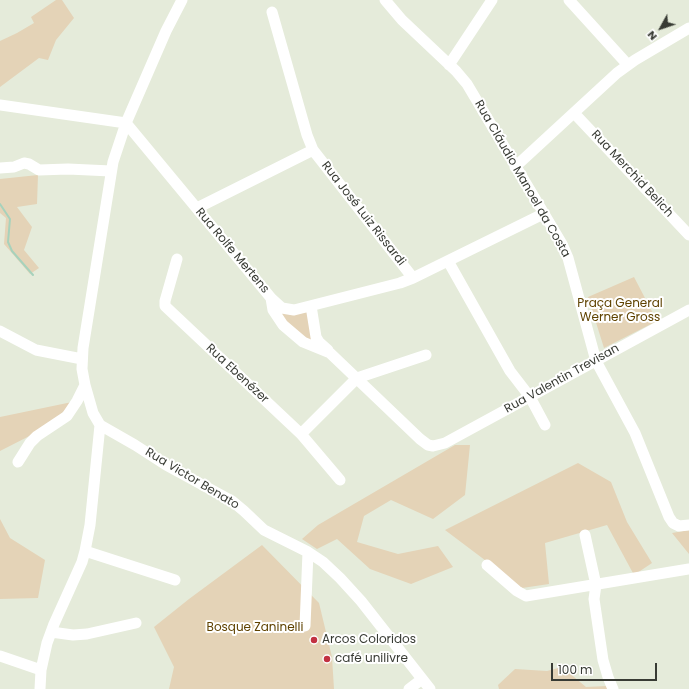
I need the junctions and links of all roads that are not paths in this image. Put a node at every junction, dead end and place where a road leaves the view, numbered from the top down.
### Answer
1 (385, 0) edge
2 (492, 0) edge
3 (569, 0) edge
4 (177, 3) edge
5 (272, 12) dead end
6 (689, 28) edge
7 (628, 65) junction
8 (449, 66) junction
9 (0, 105) edge
10 (574, 112) junction
11 (126, 123) junction
12 (313, 150) junction
13 (515, 167) junction
14 (0, 168) edge
15 (111, 171) junction
16 (197, 208) junction
17 (543, 214) junction
18 (689, 235) edge
19 (177, 259) dead end
20 (448, 261) junction
21 (413, 278) junction
22 (271, 298) junction
23 (311, 306) junction
24 (689, 310) edge
25 (0, 331) edge
26 (330, 353) junction
27 (426, 355) dead end
28 (82, 359) junction
29 (596, 361) junction
30 (357, 378) junction
31 (85, 385) junction
32 (530, 397) junction
33 (100, 425) junction
34 (545, 425) dead end
35 (302, 434) junction
36 (433, 446) joint
37 (18, 462) dead end
38 (340, 480) dead end
39 (689, 525) edge
40 (585, 535) dead end
41 (85, 551) junction
42 (308, 552) junction
43 (486, 565) dead end
44 (689, 569) edge
45 (175, 580) dead end
46 (596, 585) junction
47 (136, 623) dead end
48 (305, 626) dead end
49 (51, 632) junction
50 (0, 656) edge
51 (41, 670) junction
52 (422, 679) junction
53 (40, 689) edge
54 (409, 689) edge
55 (430, 689) edge
56 (614, 689) edge

1 - 8 street, Rua Cláudio Manoel da Costa
2 - 8 street
3 - 7 street
4 - 11 street
5 - 12 street, Rua José Luiz Rissardi
6 - 7 street
7 - 10 street
8 - 13 street, Rua Cláudio Manoel da Costa
9 - 11 street
10 - 13 street
10 - 18 street, Rua Merchid Belich
11 - 15 street
11 - 16 street, Rua Rolfe Mertens
12 - 16 street
12 - 21 street, Rua José Luiz Rissardi
13 - 17 street, Rua Cláudio Manoel da Costa
14 - 15 street
15 - 28 street
16 - 22 street, Rua Rolfe Mertens
17 - 20 street
17 - 29 street, Rua Cláudio Manoel da Costa
19 - 35 street, Rua Ebenézer
20 - 21 street
20 - 32 street
21 - 23 street
22 - 23 street
22 - 26 street, Rua Rolfe Mertens
23 - 26 street
24 - 29 street, Rua Valentin Trevisan
25 - 28 street
26 - 30 street, Rua Rolfe Mertens
27 - 30 street
28 - 31 street
29 - 32 street, Rua Valentin Trevisan
29 - 39 street, Rua Cláudio Manoel da Costa
30 - 35 street
30 - 36 street, Rua Rolfe Mertens
31 - 33 street
31 - 37 street
32 - 34 street
32 - 36 street, Rua Valentin Trevisan
33 - 41 street
33 - 42 street, Rua Victor Benato
35 - 38 street, Rua Ebenézer
40 - 46 street
41 - 45 street
41 - 49 street
42 - 48 street
42 - 52 street, Rua Victor Benato
43 - 46 street
44 - 46 street
46 - 56 street
47 - 49 street
49 - 51 street
50 - 51 street
51 - 53 street
52 - 54 street
52 - 55 street, Rua Victor Benato

